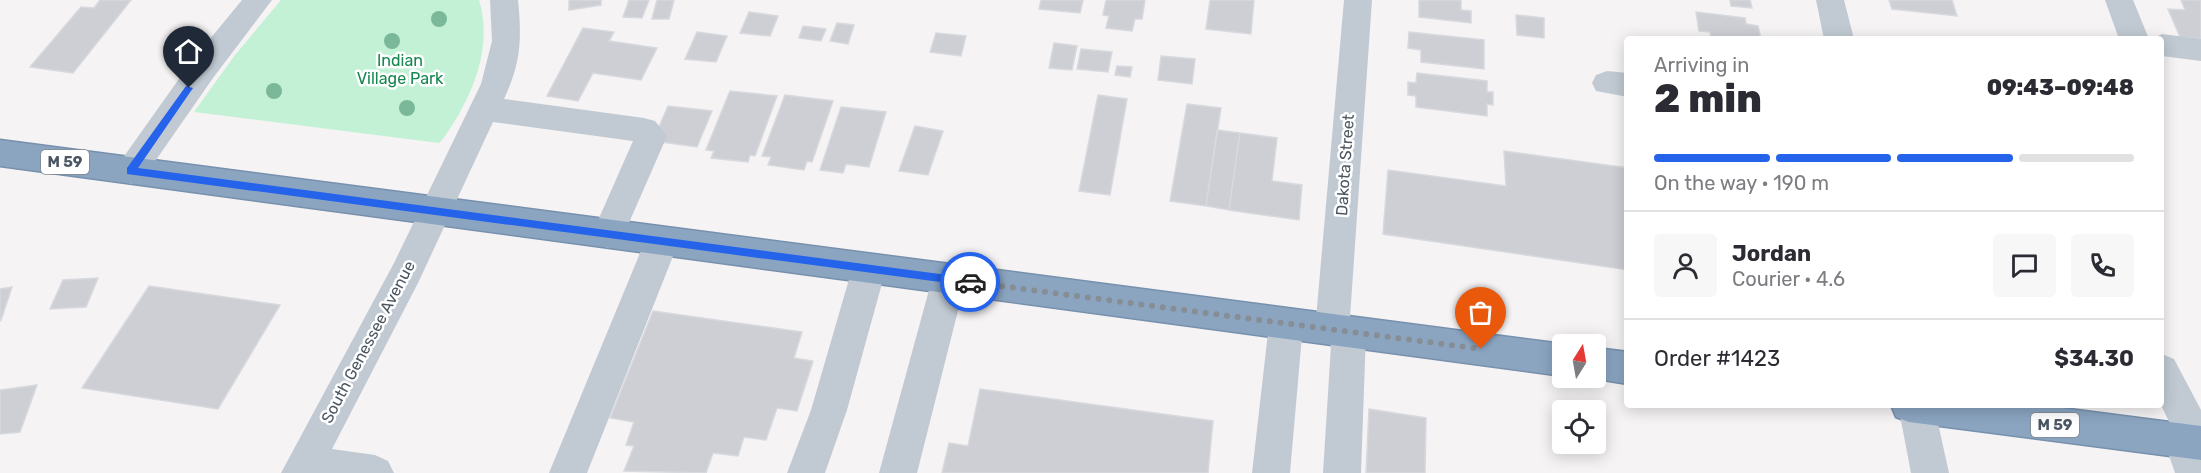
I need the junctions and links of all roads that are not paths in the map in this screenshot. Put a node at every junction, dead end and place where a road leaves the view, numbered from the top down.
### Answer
1 (258, 0) edge
2 (504, 0) edge
3 (1359, 0) edge
4 (1830, 0) edge
5 (2119, 0) edge
6 (1838, 36) edge
7 (2133, 36) edge
8 (2164, 45) edge
9 (2201, 50) edge
10 (484, 109) junction
11 (0, 153) edge
12 (130, 171) junction
13 (434, 211) junction
14 (608, 234) junction
15 (662, 241) junction
16 (869, 269) junction
17 (949, 279) junction
18 (1286, 324) junction
19 (1341, 331) junction
20 (1552, 359) edge
21 (1606, 366) edge
22 (1624, 368) edge
23 (2164, 375) edge
24 (1915, 408) edge
25 (1959, 408) edge
26 (2018, 412) edge
27 (2194, 450) edge
28 (302, 468) edge
29 (375, 473) edge
30 (568, 473) edge
31 (806, 473) edge
32 (898, 473) edge
33 (1271, 473) edge
34 (1342, 473) edge
35 (1930, 473) edge

1 - 12 street
2 - 10 street, South Genessee Avenue
3 - 19 street, Dakota Street
4 - 6 street
5 - 7 street
8 - 9 street
10 - 13 street, South Genessee Avenue
10 - 14 street
11 - 12 highway, M 59
12 - 13 highway, M 59
13 - 14 highway, M 59
13 - 28 street, South Genessee Avenue
14 - 15 highway, M 59
15 - 16 highway, M 59
15 - 30 street
16 - 17 highway, M 59
16 - 31 street
17 - 18 highway, M 59
17 - 32 street
18 - 19 highway, M 59
18 - 33 street
19 - 20 highway, M 59
19 - 34 street, Dakota Street
21 - 22 highway
23 - 27 street
24 - 35 street
25 - 26 highway, M 59
26 - 27 highway, M 59
28 - 29 street

